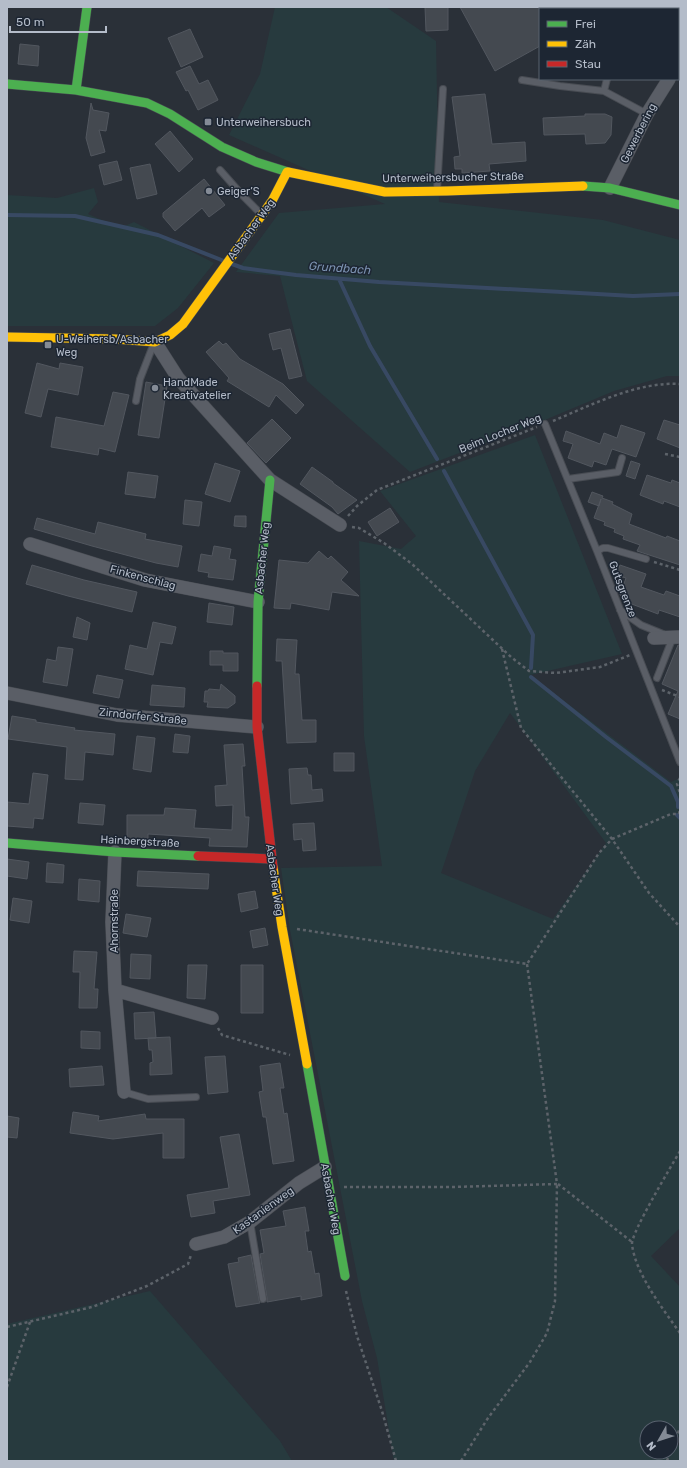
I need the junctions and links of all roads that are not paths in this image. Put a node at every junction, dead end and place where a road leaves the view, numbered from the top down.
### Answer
1 (87, 7) edge
2 (522, 80) dead end
3 (607, 80) edge
4 (668, 80) edge
5 (7, 84) edge
6 (443, 89) dead end
7 (76, 90) junction
8 (604, 91) junction
9 (647, 114) junction
10 (220, 170) dead end
11 (287, 172) junction
12 (610, 188) junction
13 (437, 191) junction
14 (680, 205) edge
15 (262, 215) junction
16 (7, 337) edge
17 (154, 342) junction
18 (136, 401) dead end
19 (545, 424) road end
20 (622, 458) dead end
21 (568, 479) junction
22 (270, 480) junction
23 (340, 525) road end
24 (30, 544) dead end
25 (597, 551) junction
26 (646, 559) road end
27 (258, 602) junction
28 (620, 610) junction
29 (677, 637) edge
30 (654, 638) dead end
31 (657, 678) dead end
32 (7, 694) edge
33 (257, 727) junction
34 (680, 762) edge
35 (7, 843) edge
36 (115, 852) junction
37 (272, 859) junction
38 (115, 990) junction
39 (212, 1018) road end
40 (124, 1092) joint
41 (196, 1097) dead end
42 (325, 1167) junction
43 (250, 1222) junction
44 (196, 1244) road end
45 (345, 1276) road end
46 (263, 1299) dead end

1 - 7 street
2 - 8 lane
3 - 8 lane
4 - 9 street, Gewerbering
5 - 7 street, Unterweihersbucher Straße
6 - 13 lane
7 - 11 street, Unterweihersbucher Straße
8 - 9 lane
9 - 12 street, Gewerbering
10 - 15 lane
11 - 13 street, Unterweihersbucher Straße
11 - 15 street, Asbacher Weg
12 - 13 street, Unterweihersbucher Straße
12 - 14 street, Unterweihersbucher Straße
15 - 17 street, Asbacher Weg
16 - 17 street
17 - 18 lane
17 - 22 street
19 - 21 lane, Gutsgrenze
20 - 21 lane
21 - 25 lane, Gutsgrenze
22 - 23 street
22 - 27 street, Asbacher Weg
24 - 27 street, Finkenschlag
25 - 26 lane
25 - 28 lane, Gutsgrenze
27 - 33 street, Asbacher Weg
28 - 29 lane
28 - 34 lane, Gutsgrenze
29 - 30 street
29 - 31 lane
32 - 33 street, Zirndorfer Straße
33 - 37 street, Asbacher Weg
35 - 36 street, Hainbergstraße
36 - 37 street, Hainbergstraße
36 - 38 street, Ahornstraße
37 - 42 street, Asbacher Weg
38 - 39 street
38 - 40 street, Ahornstraße
40 - 41 lane
42 - 43 street, Kastanienweg
42 - 45 street, Asbacher Weg
43 - 44 street, Kastanienweg
43 - 46 lane

